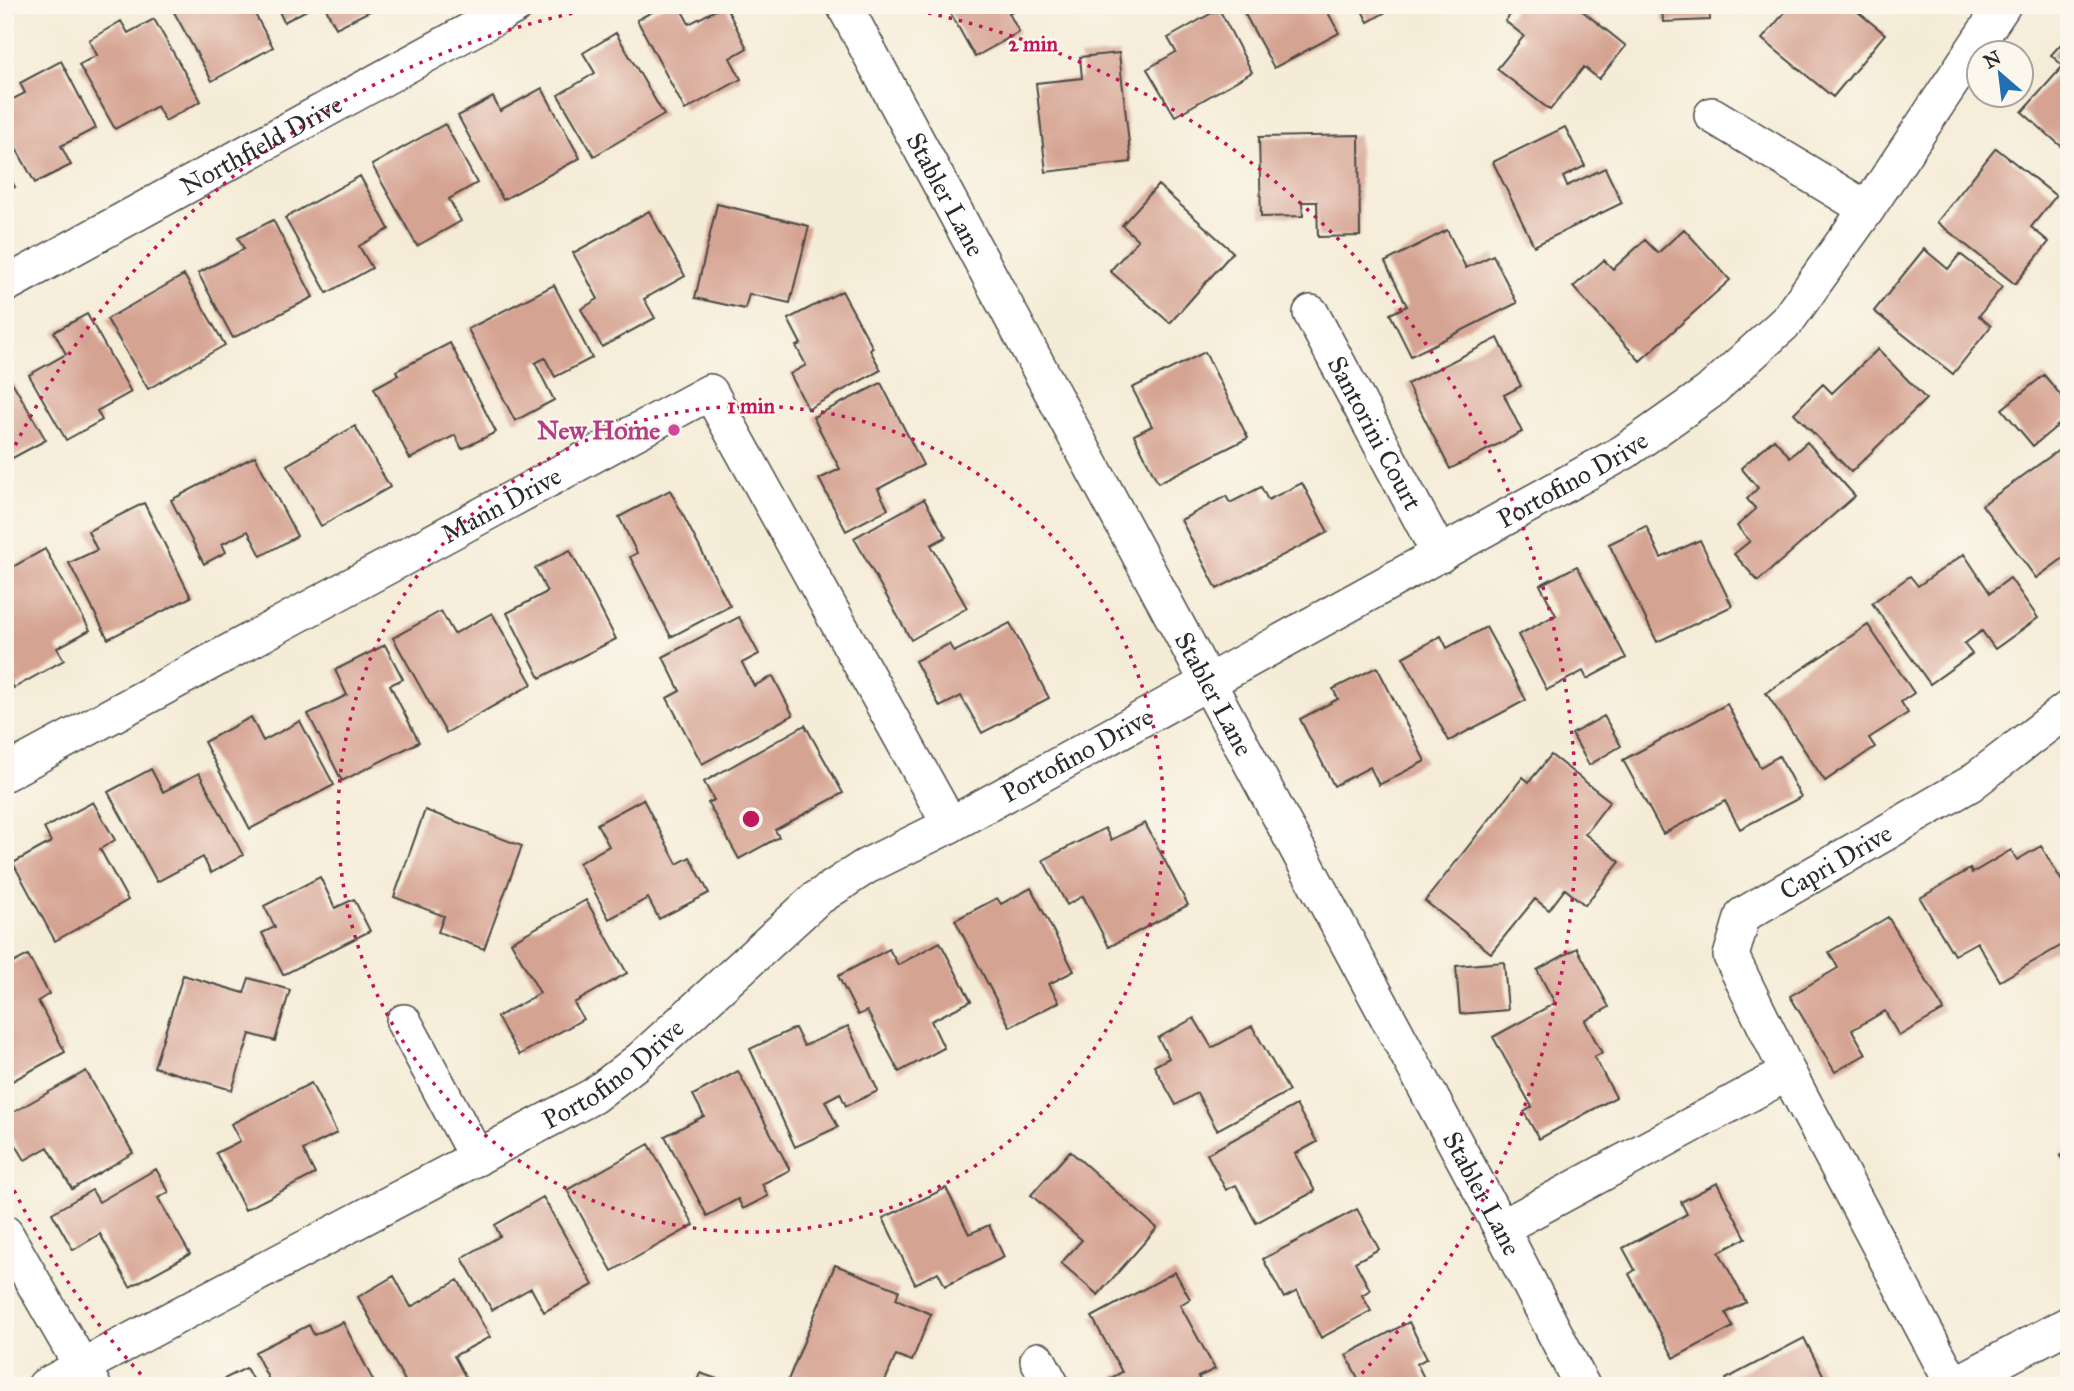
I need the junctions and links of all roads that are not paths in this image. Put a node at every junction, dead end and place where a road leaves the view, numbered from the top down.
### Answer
1 (517, 5) edge
2 (844, 5) edge
3 (2003, 5) edge
4 (1712, 115) dead end
5 (1867, 209) junction
6 (5, 285) edge
7 (1311, 313) dead end
8 (1440, 555) junction
9 (1207, 684) junction
10 (2069, 708) edge
11 (5, 773) edge
12 (950, 825) junction
13 (404, 1021) dead end
14 (1788, 1073) junction
15 (477, 1158) junction
16 (1501, 1228) junction
17 (5, 1233) edge
18 (2069, 1324) edge
19 (88, 1376) edge
20 (1954, 1385) edge
21 (45, 1386) edge
22 (1582, 1386) edge

1 - 6 street, Northfield Drive
2 - 9 street, Stabler Lane
3 - 5 street, Portofino Drive
4 - 5 street
5 - 8 street, Portofino Drive
7 - 8 street, Santorini Court
8 - 9 street, Portofino Drive
9 - 12 street, Portofino Drive
9 - 16 street, Stabler Lane
10 - 14 street, Capri Drive
11 - 12 street, Mann Drive
12 - 15 street, Portofino Drive
13 - 15 street
14 - 16 street
14 - 20 street, Capri Drive
15 - 19 street, Portofino Drive
16 - 22 street, Stabler Lane
17 - 19 street
18 - 20 street
19 - 21 street, Portofino Drive

